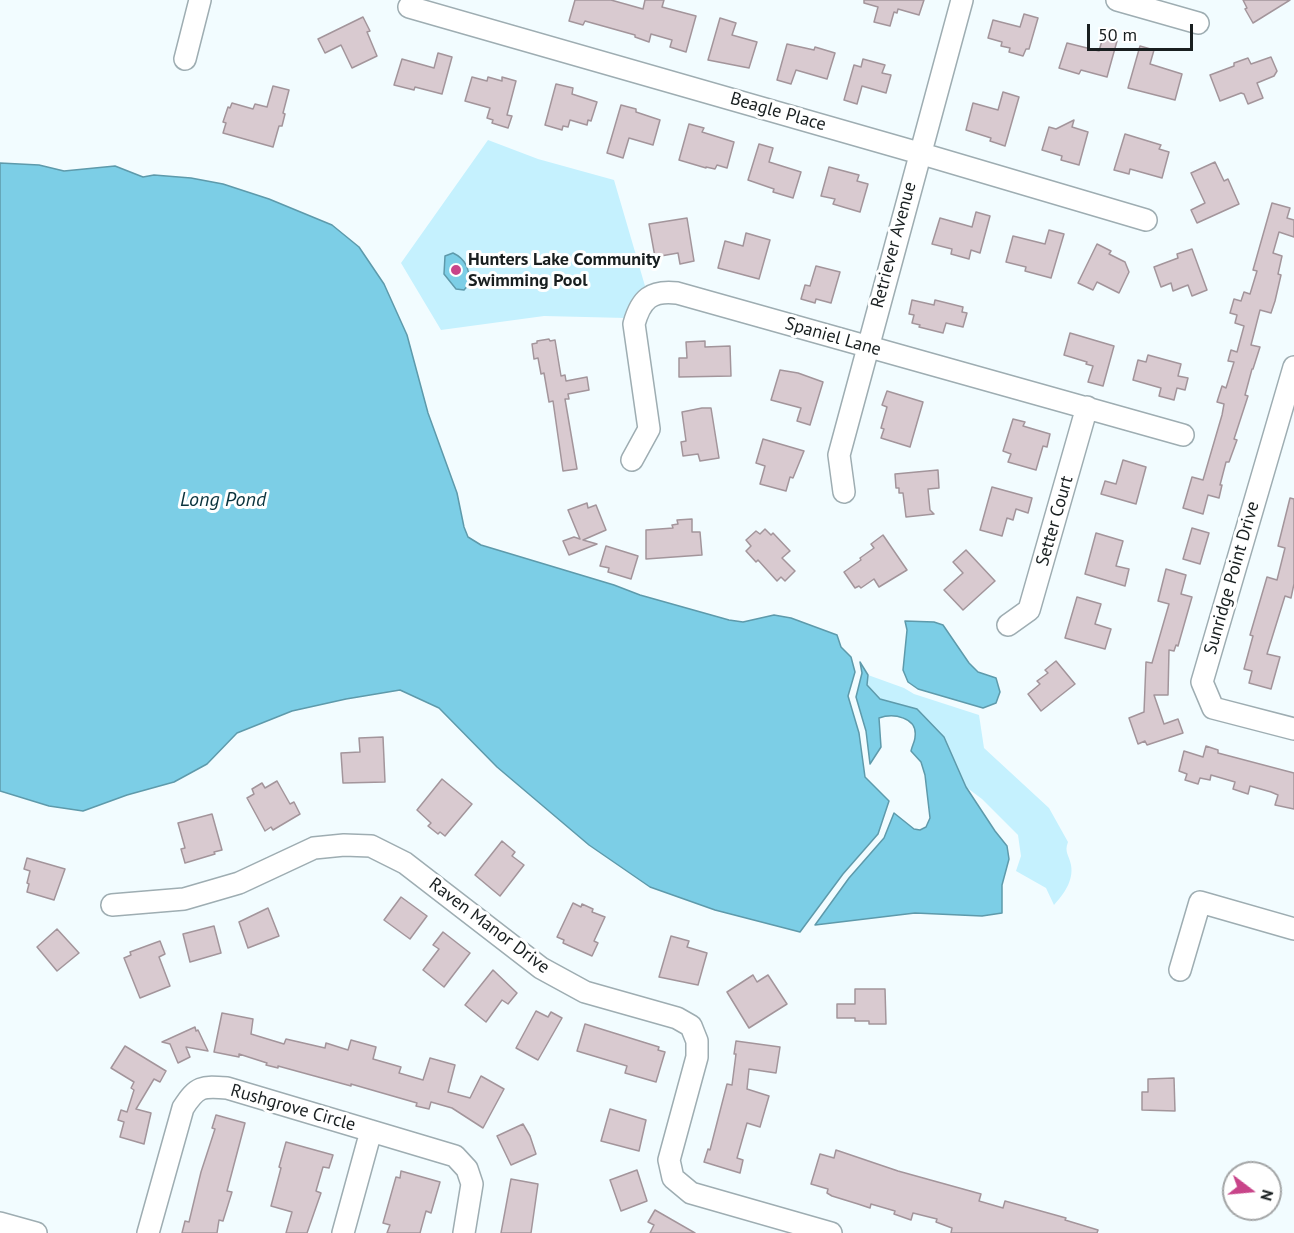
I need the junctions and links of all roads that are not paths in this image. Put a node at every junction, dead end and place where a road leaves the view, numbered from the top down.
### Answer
1 (200, 0) edge
2 (962, 0) edge
3 (1117, 0) edge
4 (409, 7) dead end
5 (1198, 23) dead end
6 (185, 59) dead end
7 (919, 153) junction
8 (1146, 220) dead end
9 (867, 347) junction
10 (1293, 374) edge
11 (1087, 408) junction
12 (1183, 435) dead end
13 (632, 460) dead end
14 (844, 492) dead end
15 (1008, 626) dead end
16 (1294, 729) edge
17 (112, 905) dead end
18 (1294, 929) edge
19 (1180, 970) dead end
20 (371, 1131) junction
21 (0, 1223) edge
22 (36, 1233) edge
23 (148, 1233) edge
24 (343, 1233) edge
25 (464, 1233) edge
26 (831, 1233) edge

1 - 6 street
2 - 7 street, Retriever Avenue
3 - 5 street
4 - 7 street, Beagle Place
7 - 8 street, Beagle Place
7 - 9 street, Retriever Avenue
9 - 11 street, Spaniel Lane
9 - 13 street, Spaniel Lane
9 - 14 street, Retriever Avenue
10 - 16 street, Sunridge Point Drive
11 - 12 street, Spaniel Lane
11 - 15 street, Setter Court
17 - 26 street, Raven Manor Drive
18 - 19 street
20 - 23 street, Rushgrove Circle
20 - 24 street
20 - 25 street, Rushgrove Circle
21 - 22 street

